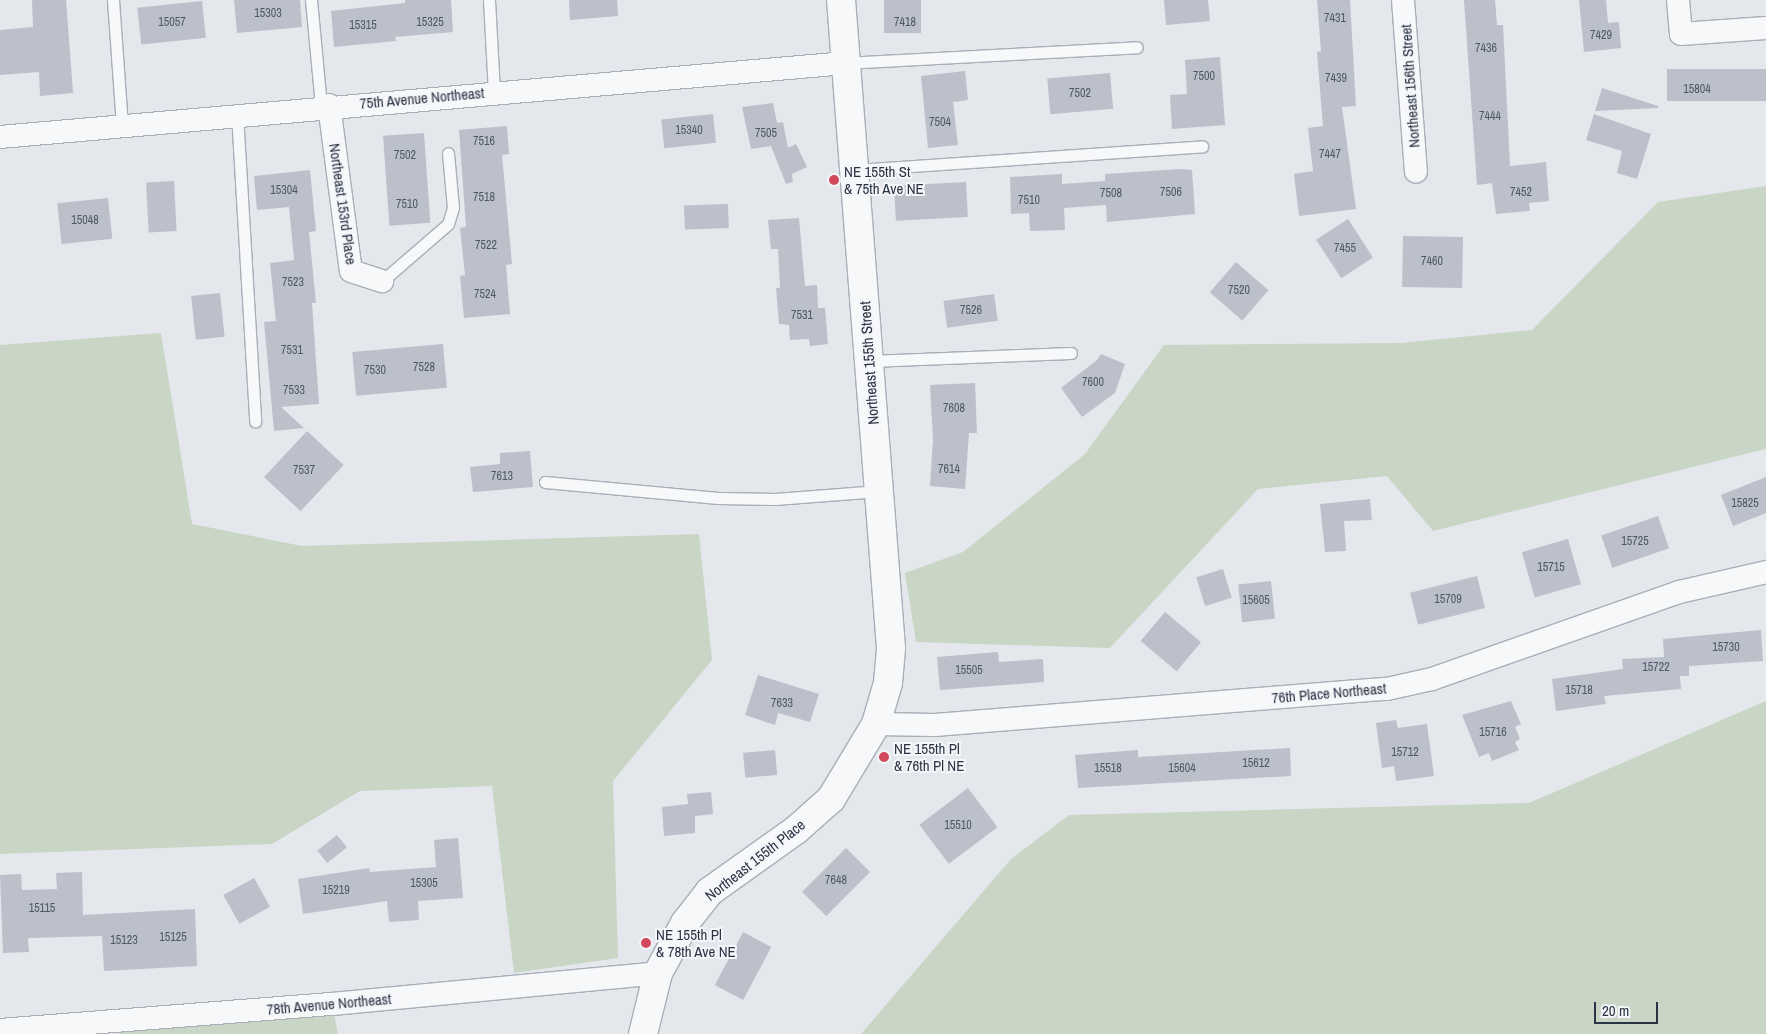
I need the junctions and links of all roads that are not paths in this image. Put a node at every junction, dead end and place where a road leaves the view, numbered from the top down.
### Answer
1 (113, 0) edge
2 (311, 0) edge
3 (489, 0) edge
4 (841, 0) edge
5 (1403, 0) edge
6 (1678, 0) edge
7 (1766, 28) edge
8 (1137, 47) dead end
9 (845, 63) junction
10 (494, 92) junction
11 (325, 106) junction
12 (237, 114) junction
13 (122, 125) junction
14 (0, 137) edge
15 (1202, 146) dead end
16 (448, 153) dead end
17 (854, 170) junction
18 (1416, 172) dead end
19 (382, 281) joint
20 (1071, 353) dead end
21 (869, 362) junction
22 (255, 421) dead end
23 (545, 482) dead end
24 (879, 490) junction
25 (1766, 572) edge
26 (876, 724) junction
27 (658, 973) junction
28 (0, 1030) edge
29 (643, 1034) edge

1 - 13 lane
2 - 11 lane
3 - 10 lane
4 - 9 street, Northeast 155th Street
5 - 18 street, Northeast 156th Street
6 - 7 street
8 - 9 lane
9 - 10 street, 75th Avenue Northeast
9 - 17 street, Northeast 155th Street
10 - 11 street, 75th Avenue Northeast
11 - 12 street, 75th Avenue Northeast
11 - 19 street, Northeast 153rd Place
12 - 13 street, 75th Avenue Northeast
12 - 22 lane
13 - 14 street, 75th Avenue Northeast
15 - 17 lane
16 - 19 lane
17 - 21 street, Northeast 155th Street
20 - 21 lane
21 - 24 street, Northeast 155th Street
23 - 24 lane
24 - 26 street, Northeast 155th Street
25 - 26 street, 76th Place Northeast
26 - 27 street, Northeast 155th Place
27 - 28 street, 78th Avenue Northeast
27 - 29 street, Northeast 155th Place

